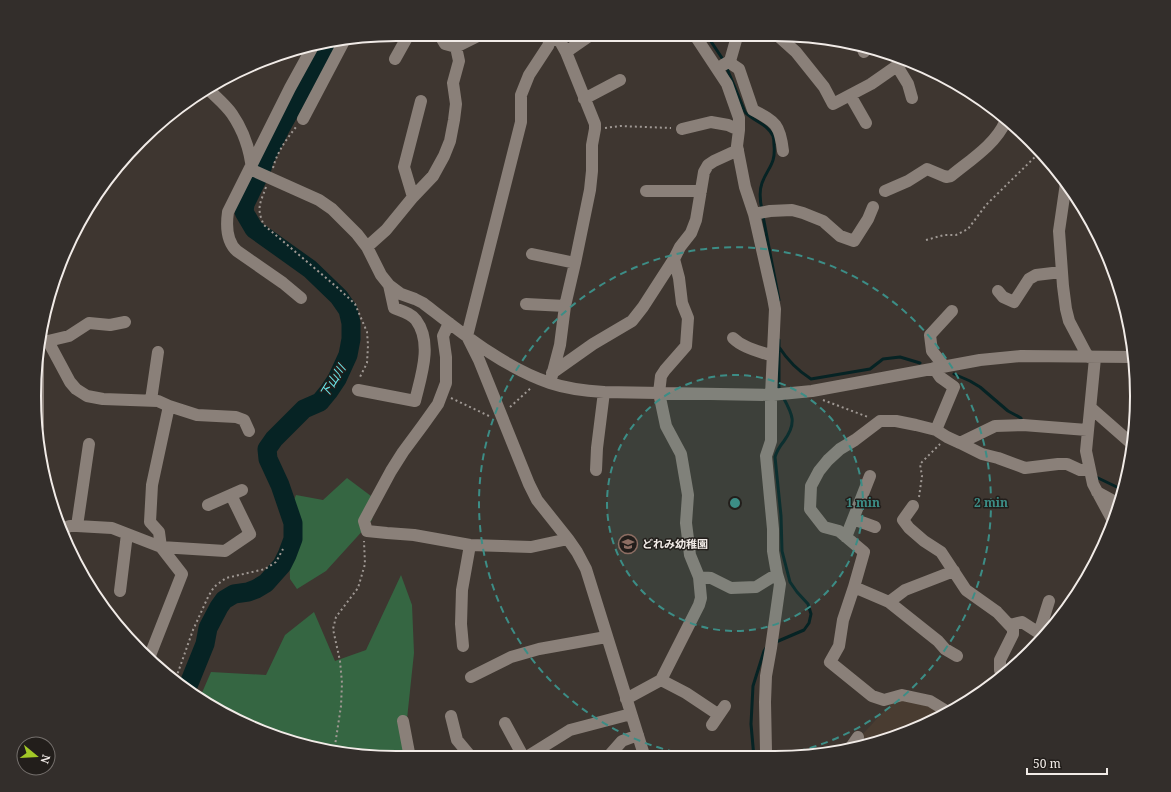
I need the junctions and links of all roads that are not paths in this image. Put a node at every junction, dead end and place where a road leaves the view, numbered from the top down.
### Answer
1 (406, 41) edge
2 (443, 41) edge
3 (468, 41) edge
4 (550, 41) edge
5 (561, 41) edge
6 (582, 41) edge
7 (701, 41) edge
8 (736, 41) edge
9 (784, 41) edge
10 (342, 45) edge
11 (456, 47) junction
12 (310, 52) edge
13 (566, 52) junction
14 (395, 59) dead end
15 (724, 64) junction
16 (900, 64) edge
17 (902, 65) edge
18 (620, 80) dead end
19 (212, 93) edge
20 (850, 95) junction
21 (912, 98) dead end
22 (584, 99) junction
23 (421, 101) dead end
24 (303, 119) road end
25 (866, 123) dead end
26 (1004, 125) edge
27 (682, 129) road end
28 (739, 130) junction
29 (738, 150) junction
30 (783, 151) dead end
31 (252, 167) junction
32 (646, 191) dead end
33 (885, 191) dead end
34 (701, 192) junction
35 (1065, 192) edge
36 (413, 197) junction
37 (873, 207) dead end
38 (761, 213) junction
39 (367, 247) junction
40 (532, 254) dead end
41 (674, 259) junction
42 (575, 263) junction
43 (1061, 272) junction
44 (389, 285) junction
45 (998, 291) dead end
46 (301, 298) dead end
47 (526, 304) dead end
48 (565, 306) junction
49 (952, 311) dead end
50 (125, 322) dead end
51 (449, 323) junction
52 (467, 336) junction
53 (733, 338) dead end
54 (45, 341) edge
55 (158, 352) dead end
56 (772, 356) junction
57 (1092, 357) junction
58 (1128, 357) edge
59 (939, 367) junction
60 (547, 378) junction
61 (358, 390) road end
62 (604, 392) junction
63 (659, 393) junction
64 (777, 394) junction
65 (151, 400) junction
66 (169, 406) junction
67 (1091, 408) junction
68 (936, 430) junction
69 (1087, 430) junction
70 (249, 431) dead end
71 (1127, 440) edge
72 (960, 443) junction
73 (89, 444) dead end
74 (1089, 469) junction
75 (596, 470) dead end
76 (870, 476) dead end
77 (1097, 492) junction
78 (1114, 501) edge
79 (208, 505) dead end
80 (913, 506) road end
81 (1110, 514) edge
82 (853, 519) junction
83 (77, 526) junction
84 (66, 527) edge
85 (875, 527) dead end
86 (127, 534) junction
87 (846, 537) junction
88 (568, 539) junction
89 (470, 545) junction
90 (161, 547) junction
91 (954, 571) junction
92 (777, 574) junction
93 (699, 577) junction
94 (854, 587) junction
95 (120, 591) dead end
96 (1048, 601) dead end
97 (888, 602) junction
98 (1010, 625) junction
99 (606, 637) junction
100 (463, 646) dead end
101 (151, 653) edge
102 (957, 656) dead end
103 (1000, 670) edge
104 (471, 677) dead end
105 (661, 680) junction
106 (626, 699) junction
107 (942, 708) edge
108 (631, 714) junction
109 (451, 716) dead end
110 (403, 721) dead end
111 (505, 723) dead end
112 (712, 725) dead end
113 (638, 735) junction
114 (858, 737) dead end
115 (855, 742) edge
116 (409, 751) edge
117 (466, 751) edge
118 (521, 751) edge
119 (536, 751) edge
120 (613, 751) edge
121 (643, 751) edge
122 (766, 751) edge

1 - 14 street
2 - 11 street
3 - 11 street
4 - 52 street
5 - 13 street
6 - 13 street
7 - 15 street
8 - 15 street
9 - 20 street
10 - 24 street
11 - 36 street
12 - 31 street
13 - 22 street
15 - 28 street
15 - 30 street
16 - 20 street
17 - 21 street
18 - 22 street
19 - 31 street
20 - 25 street
22 - 42 street
23 - 36 street
26 - 33 street
27 - 28 street
28 - 29 street
29 - 34 street
29 - 38 street
31 - 39 street
31 - 46 street
32 - 34 street
34 - 41 street
35 - 43 street
36 - 39 street
37 - 38 street
38 - 56 street
39 - 44 street
40 - 42 street
41 - 60 street
41 - 63 street
42 - 48 street
43 - 45 street
43 - 57 street
44 - 51 street
44 - 61 street
47 - 48 street
48 - 60 street
49 - 59 street
50 - 54 street
51 - 52 street
51 - 89 street
52 - 60 street
52 - 88 street
53 - 56 street
54 - 65 street
55 - 65 street
56 - 64 street
57 - 58 street
57 - 59 street
57 - 67 street
59 - 64 street
59 - 68 street
60 - 62 street
62 - 63 street
62 - 75 street
63 - 64 street
63 - 93 street
64 - 92 street
65 - 66 street
66 - 70 street
66 - 90 street
67 - 69 street
67 - 71 street
68 - 72 street
68 - 87 street
69 - 72 street
69 - 74 street
72 - 74 street
73 - 83 street
74 - 77 street
76 - 82 street
77 - 78 street
77 - 81 street
79 - 90 street
80 - 91 street
82 - 85 street
82 - 87 street
83 - 84 street
83 - 86 street
86 - 90 street
86 - 95 street
87 - 94 street
88 - 89 street
88 - 99 street
89 - 100 street
90 - 101 street
91 - 97 street
91 - 98 street
92 - 93 street
92 - 122 street
93 - 105 street
94 - 97 street
94 - 107 street
96 - 98 street
97 - 102 street
98 - 103 street
99 - 104 street
99 - 106 street
105 - 106 street
105 - 112 street
106 - 108 street
108 - 113 street
108 - 119 street
109 - 117 street
110 - 116 street
111 - 118 street
113 - 120 street
113 - 121 street
114 - 115 street

